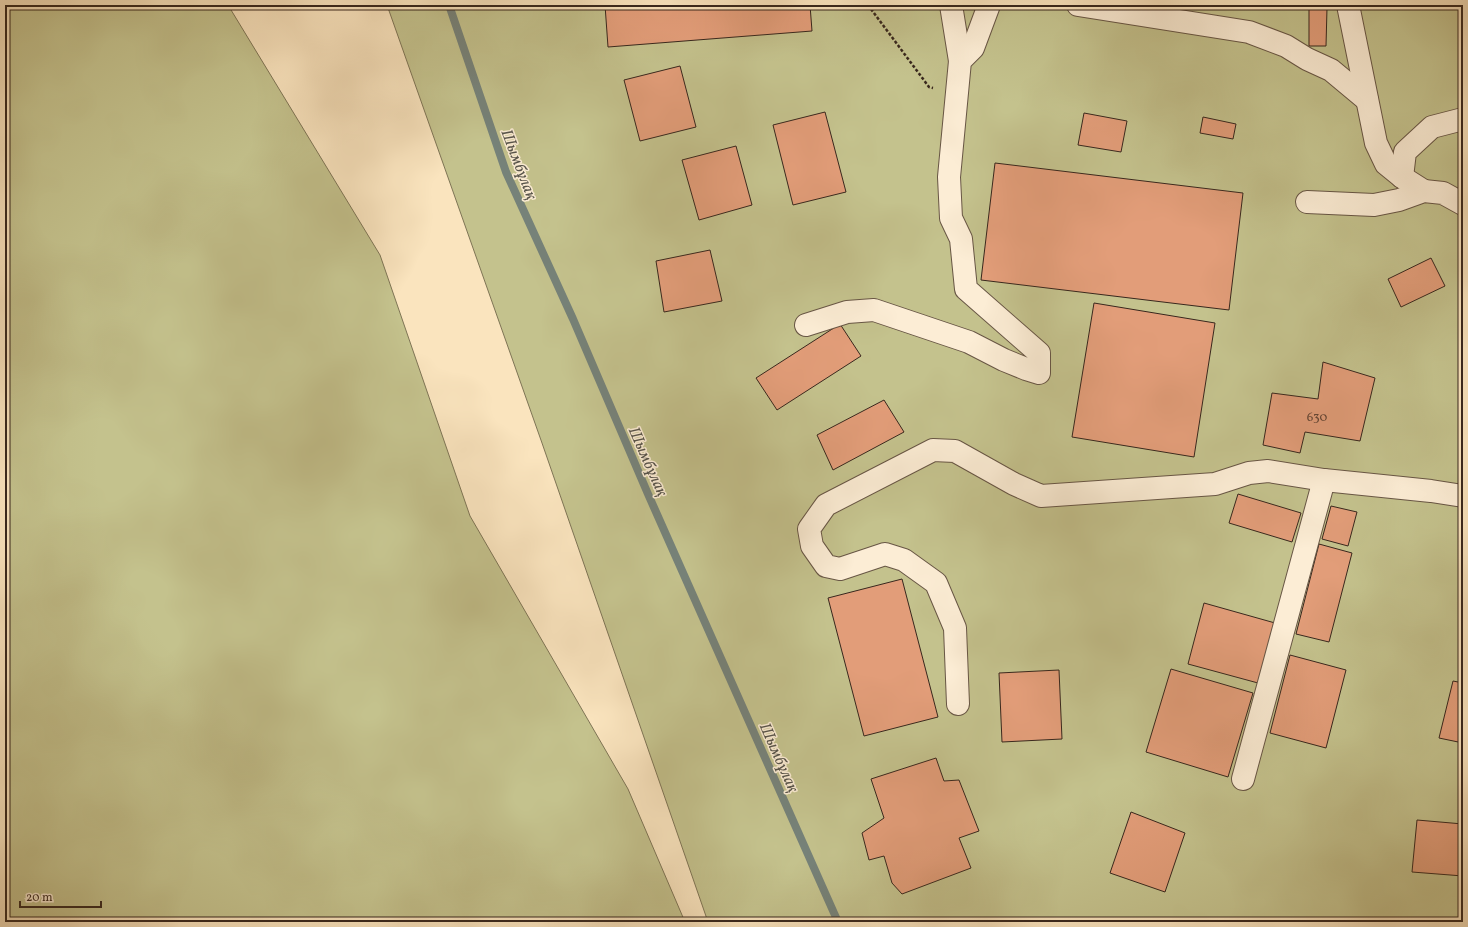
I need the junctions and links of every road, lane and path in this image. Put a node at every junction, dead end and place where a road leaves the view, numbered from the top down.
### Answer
1 (868, 5) edge
2 (951, 5) edge
3 (989, 5) edge
4 (1078, 5) edge
5 (1348, 5) edge
6 (960, 61) junction
7 (956, 93) junction
8 (1368, 100) junction
9 (1463, 119) edge
10 (1402, 177) junction
11 (1424, 192) junction
12 (1307, 202) dead end
13 (1463, 204) edge
14 (806, 326) dead end
15 (1324, 480) junction
16 (1463, 496) edge
17 (958, 704) dead end
18 (1243, 778) dead end

1 - 7 path
2 - 6 lane
3 - 6 lane
4 - 8 lane
5 - 8 lane
6 - 7 lane
7 - 14 lane
8 - 10 lane
9 - 10 lane
10 - 11 lane
11 - 12 lane
11 - 13 lane
15 - 16 lane
15 - 17 lane
15 - 18 lane

